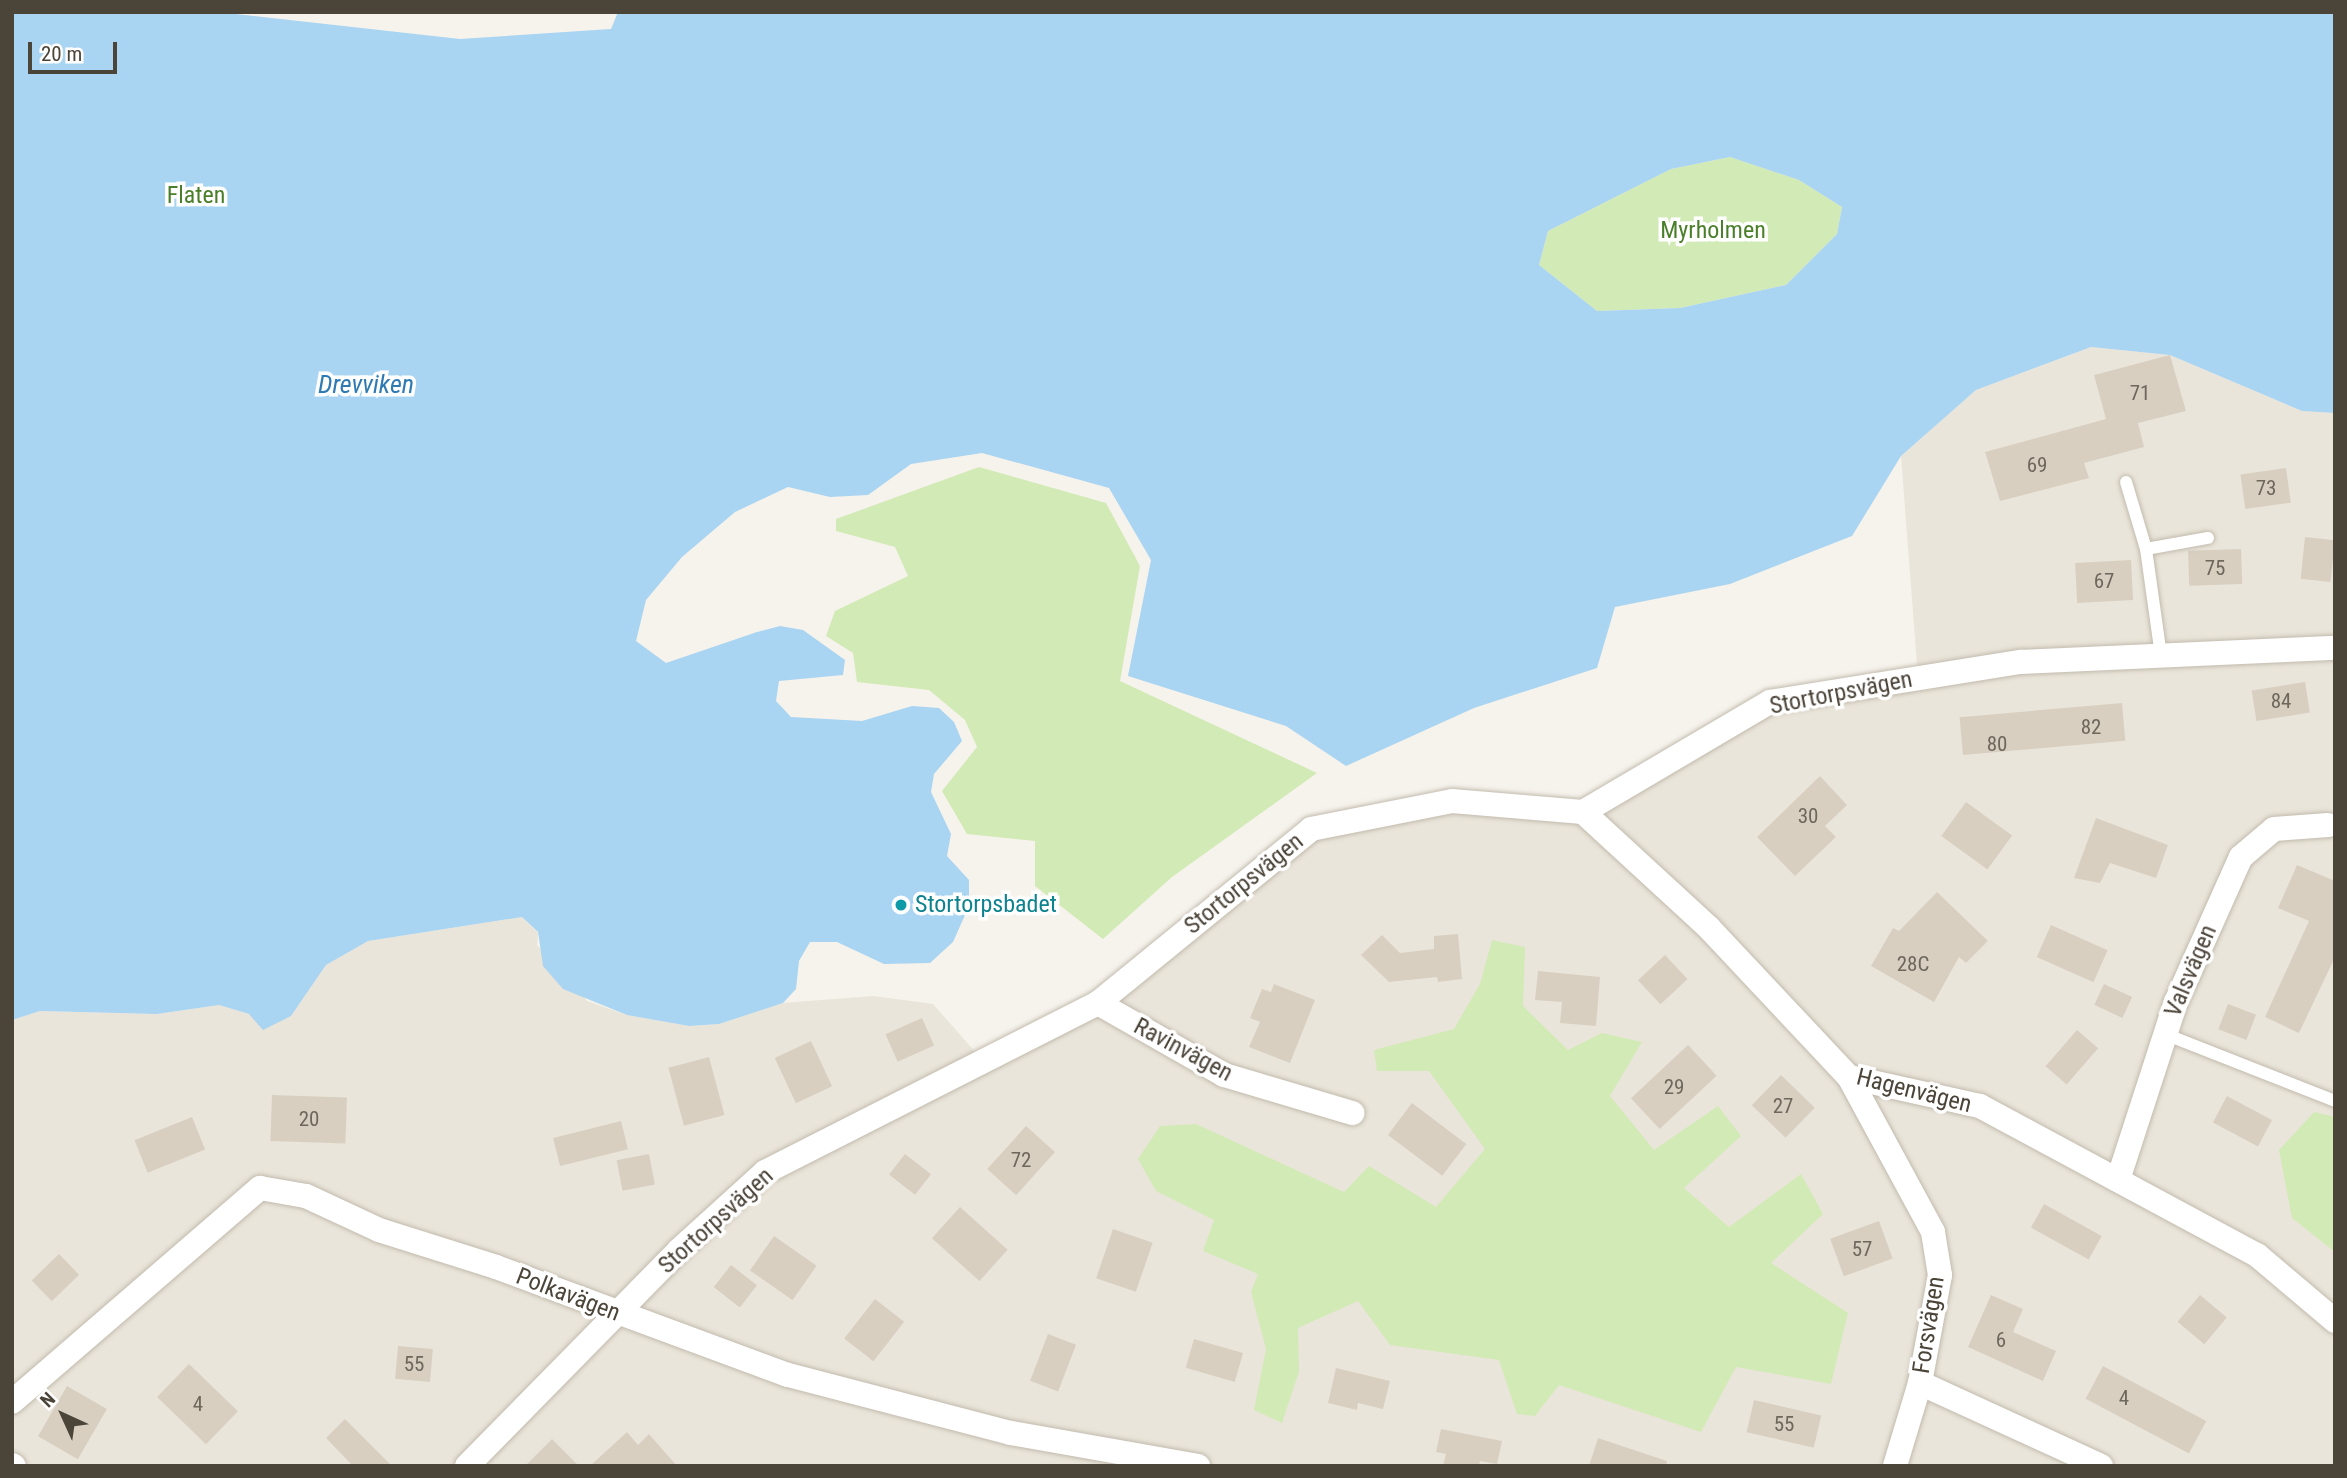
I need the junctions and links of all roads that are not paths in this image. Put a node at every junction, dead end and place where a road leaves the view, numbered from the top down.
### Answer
1 (2126, 482) dead end
2 (2208, 538) dead end
3 (2146, 549) junction
4 (2335, 648) edge
5 (2161, 656) junction
6 (1583, 812) junction
7 (2328, 825) dead end
8 (1098, 1003) junction
9 (2165, 1034) junction
10 (1849, 1077) junction
11 (2335, 1101) edge
12 (1352, 1113) dead end
13 (2118, 1180) junction
14 (618, 1315) junction
15 (2335, 1321) edge
16 (1920, 1383) junction
17 (12, 1402) edge
18 (467, 1466) edge
19 (1198, 1466) edge
20 (1895, 1466) edge
21 (2101, 1466) edge

1 - 3 lane
2 - 3 lane
3 - 5 lane
4 - 5 street, Stortorpsvägen
5 - 6 street, Stortorpsvägen
6 - 8 street, Stortorpsvägen
6 - 10 street, Hagenvägen
7 - 9 street, Valsvägen
8 - 12 street, Ravinvägen
8 - 14 street, Stortorpsvägen
9 - 11 lane
9 - 13 street, Valsvägen
10 - 13 street, Hagenvägen
10 - 16 street, Forsvägen
13 - 15 street, Hagenvägen
14 - 17 street, Polkavägen
14 - 18 street, Stortorpsvägen
14 - 19 street, Polkavägen
16 - 20 street, Forsvägen
16 - 21 street

